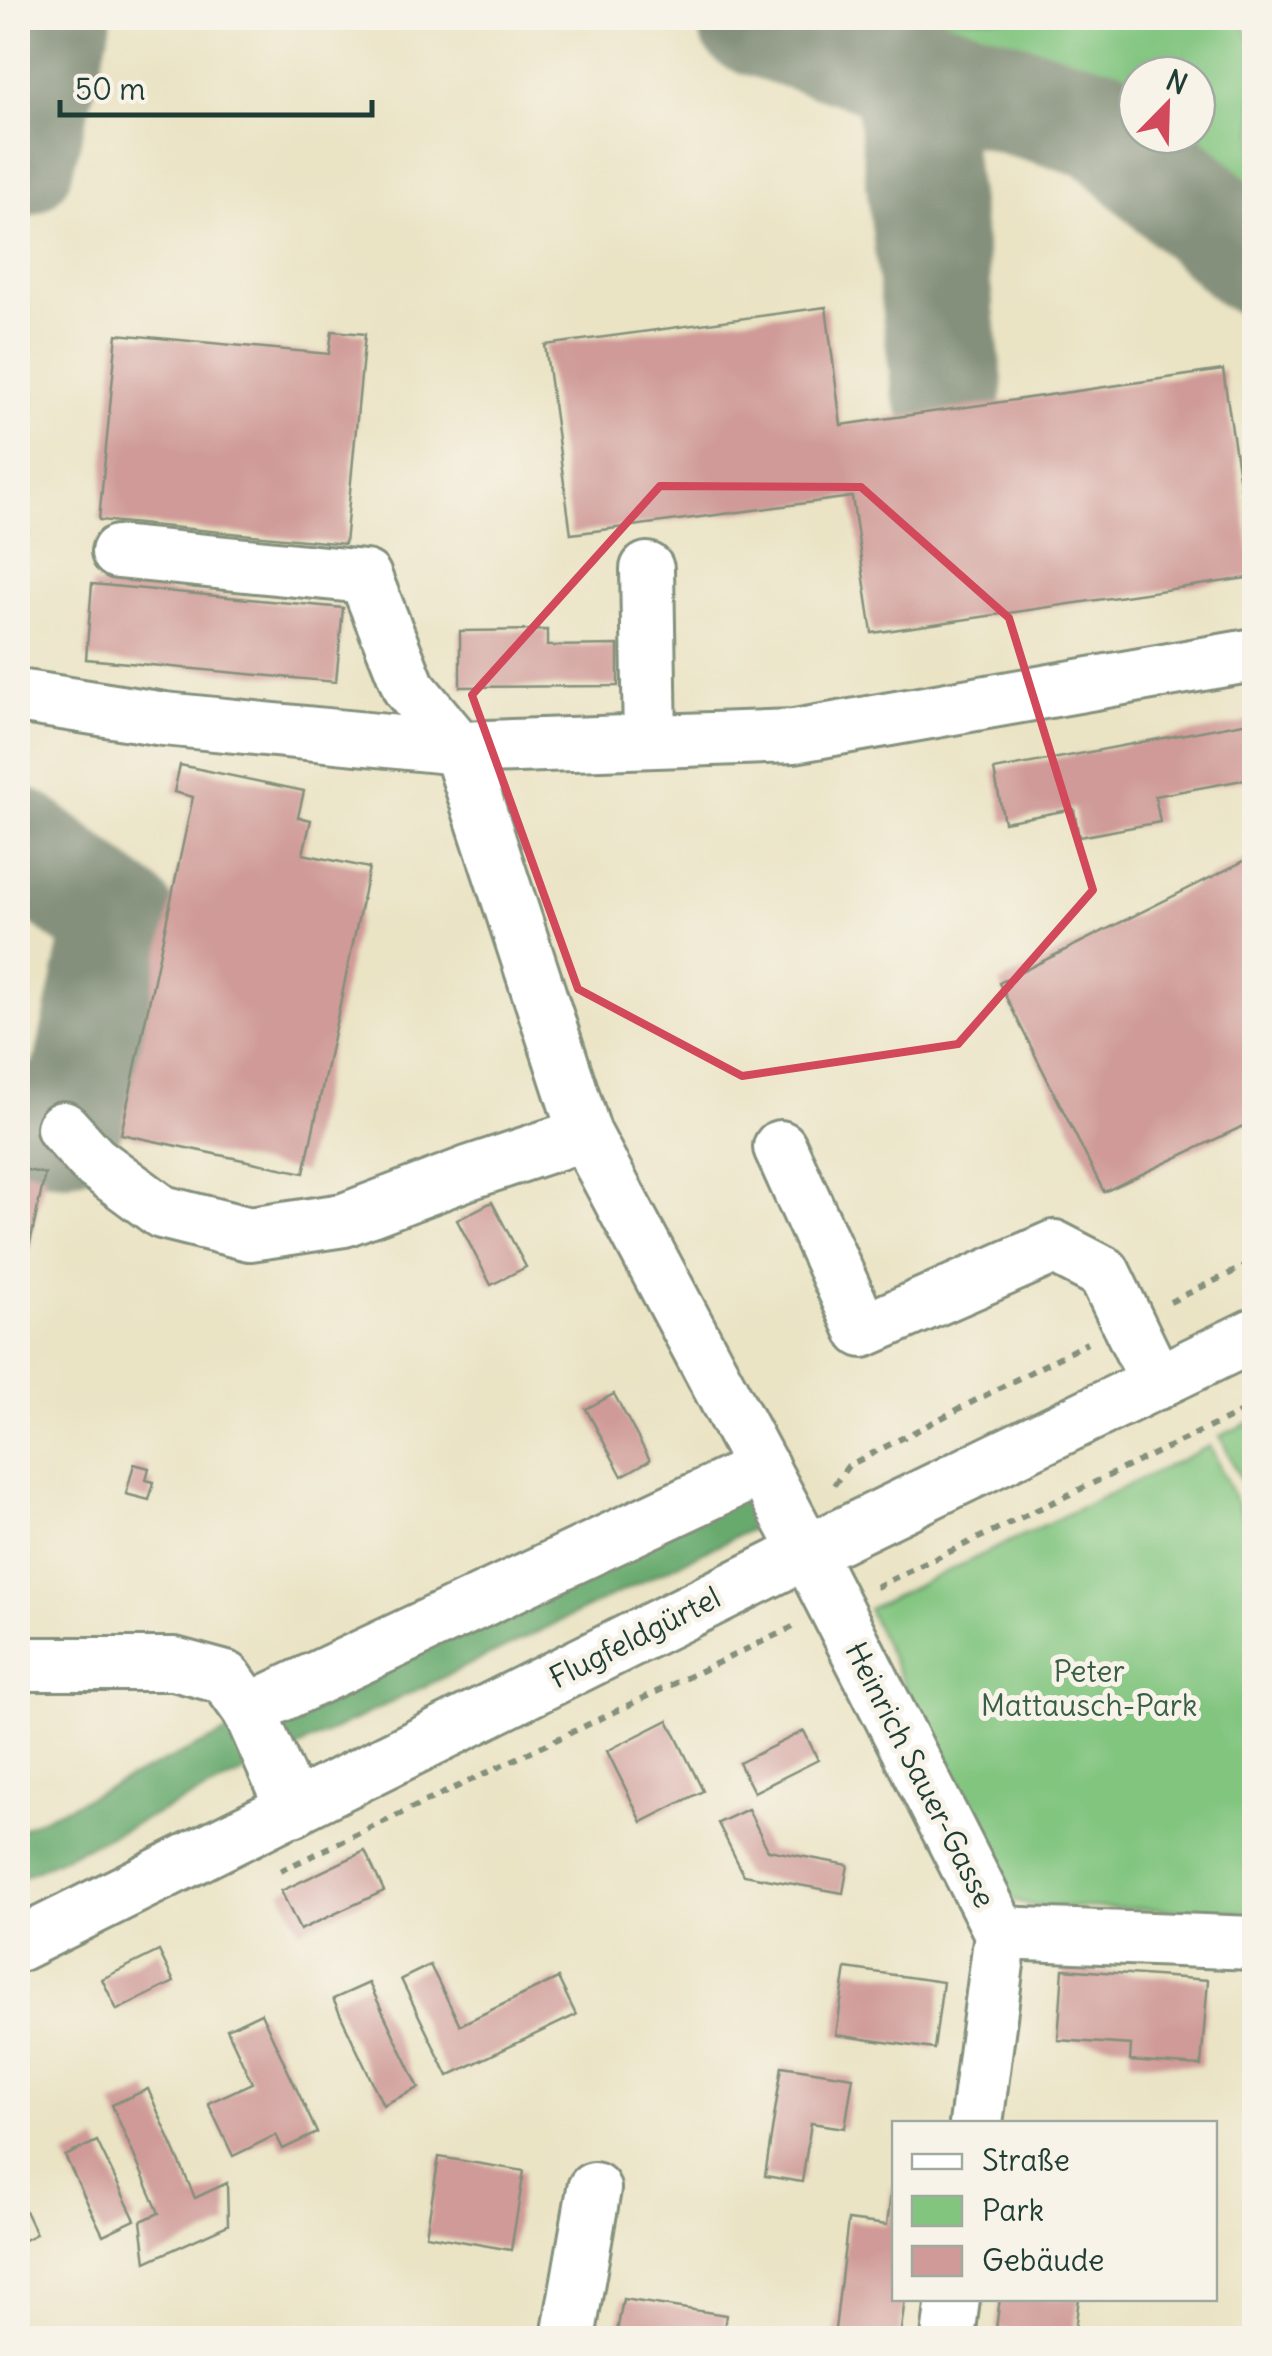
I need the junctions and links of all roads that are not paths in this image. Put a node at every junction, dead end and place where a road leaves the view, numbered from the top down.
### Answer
1 (118, 552) dead end
2 (647, 569) dead end
3 (1254, 655) edge
4 (18, 696) edge
5 (650, 741) junction
6 (459, 748) junction
7 (63, 1128) dead end
8 (585, 1134) junction
9 (780, 1147) dead end
10 (1254, 1335) edge
11 (1157, 1383) junction
12 (763, 1468) junction
13 (807, 1552) junction
14 (18, 1662) edge
15 (249, 1710) junction
16 (293, 1810) junction
17 (1001, 1934) junction
18 (1254, 1944) edge
19 (18, 1946) edge
20 (976, 2121) edge
21 (594, 2189) dead end
22 (954, 2301) edge
23 (568, 2338) edge
24 (948, 2338) edge

1 - 6 street
2 - 5 street
3 - 5 street
4 - 6 street
5 - 6 street
6 - 8 street, Heinrich Sauer-Gasse
7 - 8 street
8 - 12 street, Heinrich Sauer-Gasse
9 - 11 street
10 - 11 street, Flugfeldgürtel
11 - 13 street, Flugfeldgürtel
12 - 13 street, Heinrich Sauer-Gasse
12 - 15 street
13 - 16 street, Flugfeldgürtel
13 - 17 street, Heinrich Sauer-Gasse
14 - 15 street
15 - 16 street
16 - 19 street, Flugfeldgürtel
17 - 18 street
17 - 20 street, Heinrich Sauer-Gasse
21 - 23 street
22 - 24 street

